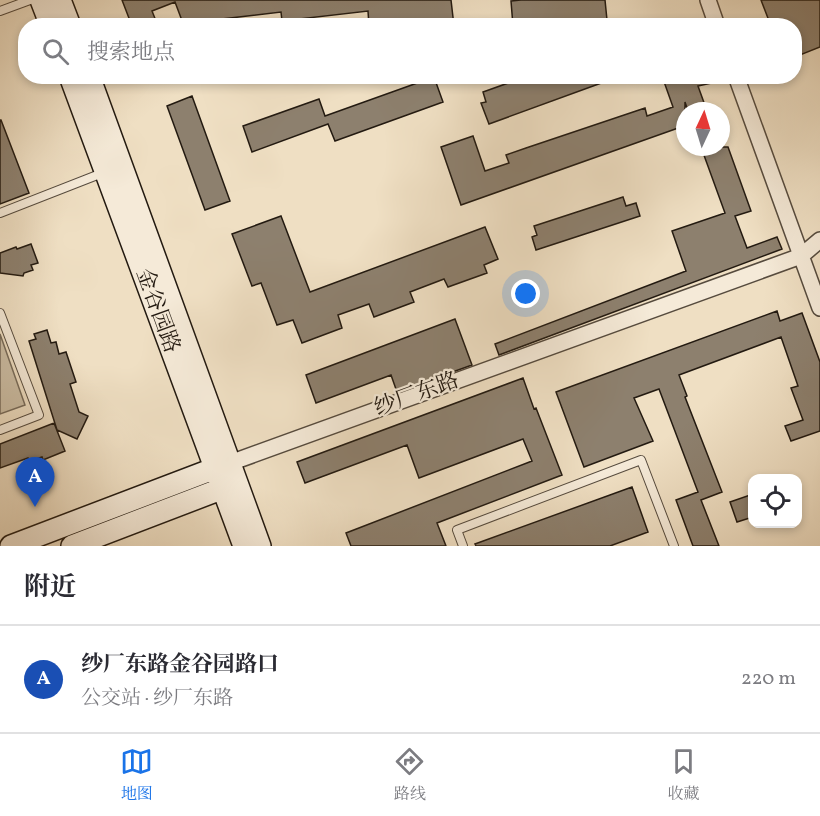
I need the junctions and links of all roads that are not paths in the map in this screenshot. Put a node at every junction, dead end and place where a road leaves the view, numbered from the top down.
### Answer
1 (30, 0) edge
2 (41, 0) edge
3 (60, 0) edge
4 (708, 0) edge
5 (0, 12) edge
6 (48, 18) edge
7 (67, 18) edge
8 (714, 18) edge
9 (74, 84) edge
10 (91, 84) edge
11 (739, 84) edge
12 (113, 169) junction
13 (0, 213) edge
14 (820, 240) edge
15 (801, 256) junction
16 (820, 308) edge
17 (0, 313) edge
18 (0, 430) edge
19 (223, 465) junction
20 (230, 486) junction
21 (11, 546) edge
22 (72, 546) edge
23 (244, 546) edge
24 (260, 546) edge
25 (463, 546) edge
26 (674, 546) edge

1 - 5 lane
2 - 6 main road
3 - 7 main road
4 - 8 street
9 - 12 main road, 金谷园路
10 - 12 main road, 金谷园路
11 - 15 street
12 - 13 lane
12 - 19 main road, 金谷园路
14 - 15 street, 纱厂东路
15 - 16 street
15 - 19 street, 纱厂东路
17 - 18 lane
19 - 20 main road, 金谷园路
19 - 21 main road, 纱厂东路
20 - 22 main road
20 - 23 main road, 金谷园路
20 - 24 main road, 金谷园路
25 - 26 lane

